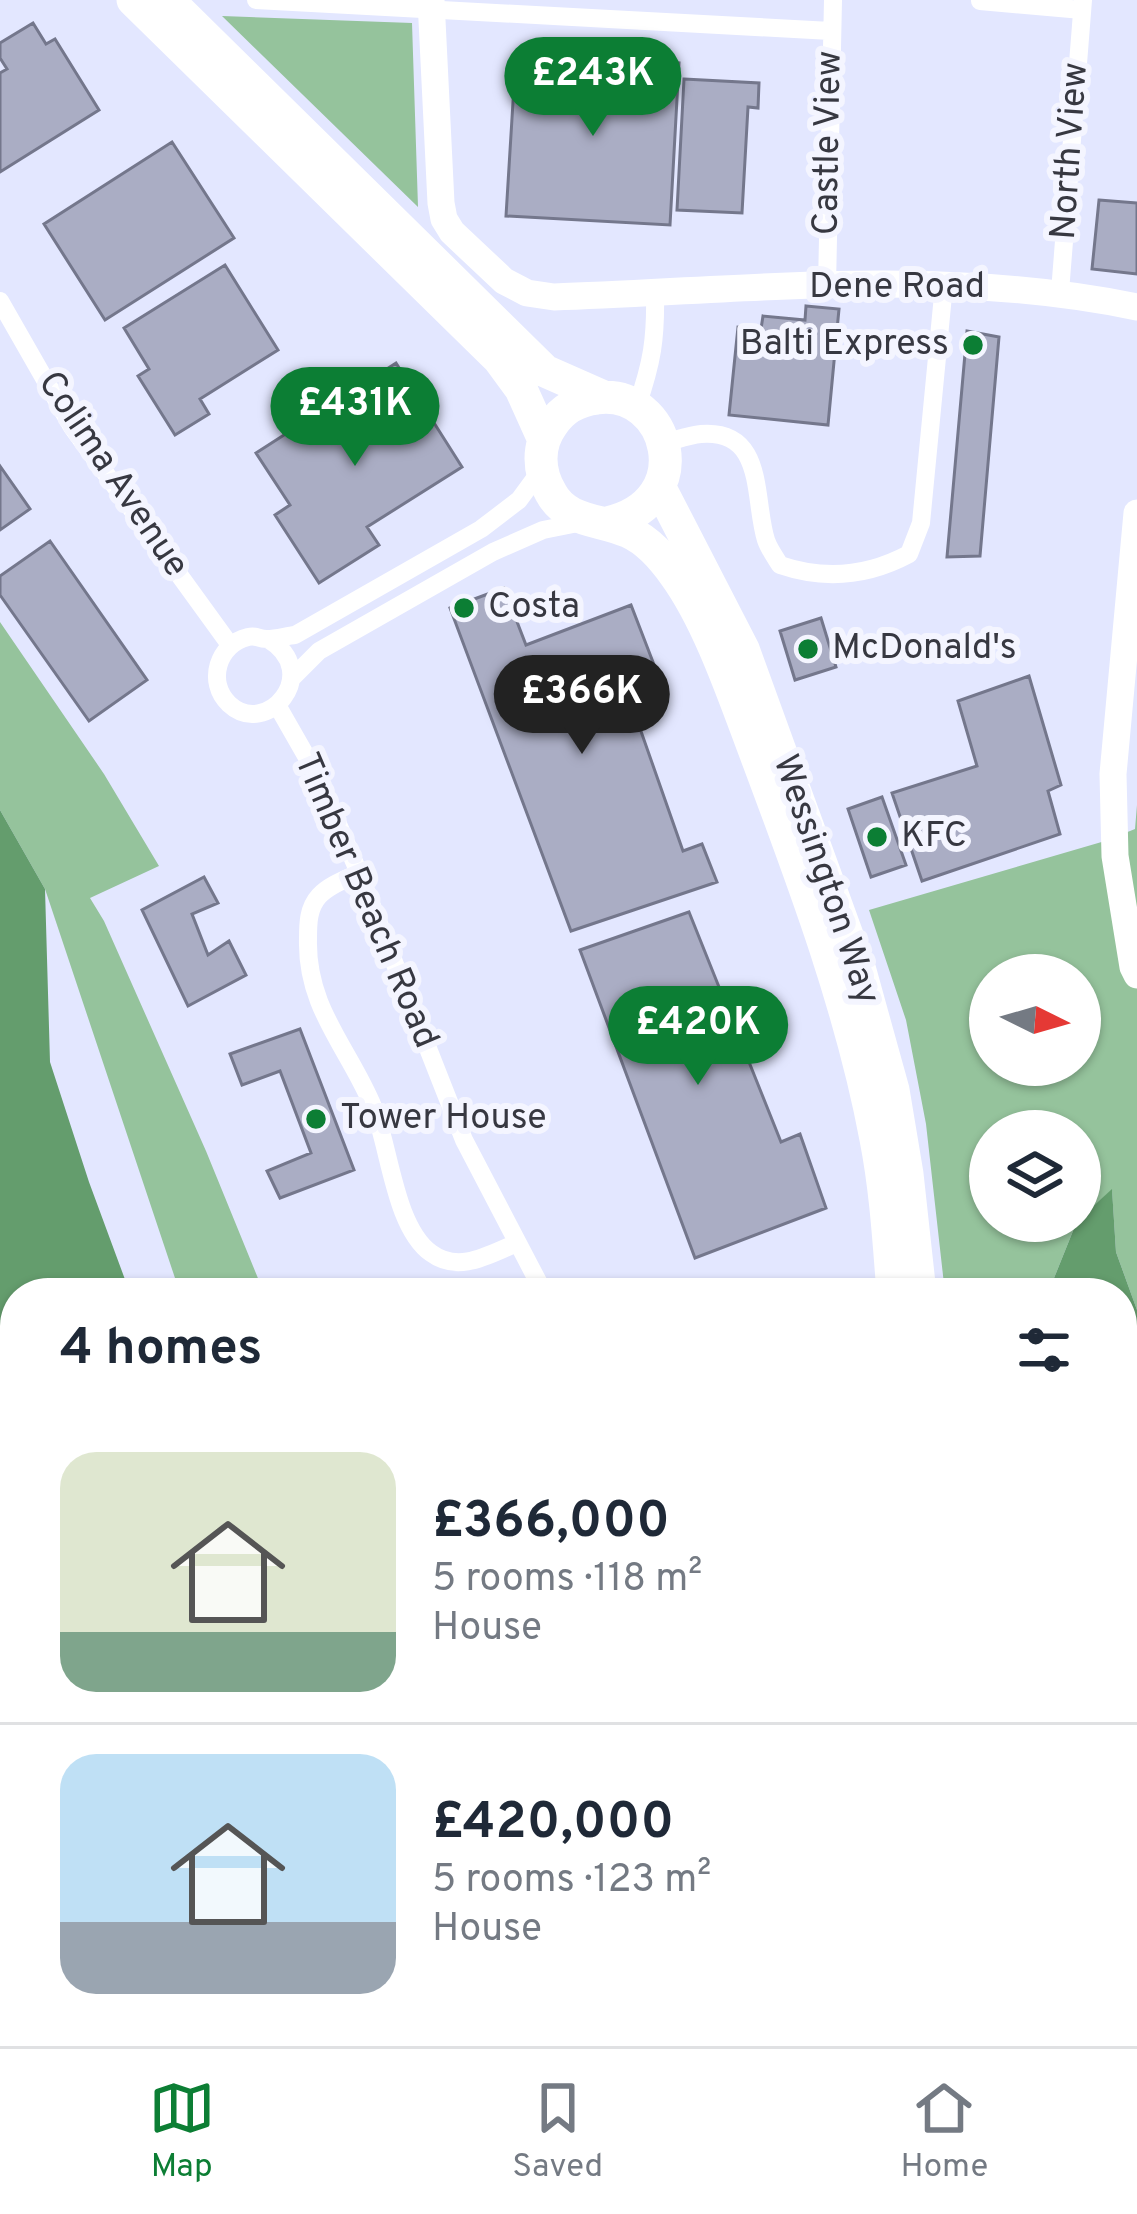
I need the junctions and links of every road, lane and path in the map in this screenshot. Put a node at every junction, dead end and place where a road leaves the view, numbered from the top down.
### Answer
1 (133, 0) edge
2 (167, 0) edge
3 (256, 0) edge
4 (833, 0) edge
5 (980, 1) edge
6 (1082, 5) edge
7 (432, 6) edge
8 (831, 31) junction
9 (944, 285) junction
10 (827, 286) junction
11 (1060, 292) junction
12 (655, 293) junction
13 (0, 302) edge
14 (1137, 307) edge
15 (621, 401) junction
16 (664, 442) junction
17 (542, 454) junction
18 (660, 488) junction
19 (1137, 513) edge
20 (597, 522) junction
21 (268, 639) junction
22 (230, 645) junction
23 (292, 678) junction
24 (278, 705) junction
25 (359, 873) junction
26 (1137, 975) edge
27 (518, 1243) junction
28 (536, 1278) edge
29 (891, 1278) edge
30 (918, 1278) edge

1 - 17 highway, Wessington Way
2 - 15 highway
3 - 7 street
4 - 8 street, Castle View
5 - 6 street, North View
6 - 11 street, North View
7 - 8 street
7 - 12 street, Dene Road
8 - 10 street, Castle View
9 - 10 street, Dene Road
9 - 11 street, Dene Road
9 - 16 street
10 - 12 street, Dene Road
11 - 14 street, Dene Road
12 - 15 street
13 - 22 street, Colima Avenue
15 - 16 highway
15 - 17 highway
16 - 18 highway
17 - 20 highway, Wessington Way
17 - 21 street
18 - 20 highway
18 - 30 highway, Wessington Way
19 - 26 street
20 - 23 street
20 - 29 highway, Wessington Way
21 - 22 street
21 - 23 street
22 - 24 street
23 - 24 street
24 - 25 street, Timber Beach Road
25 - 27 street, Timber Beach Road
25 - 27 street
27 - 28 street, Timber Beach Road

